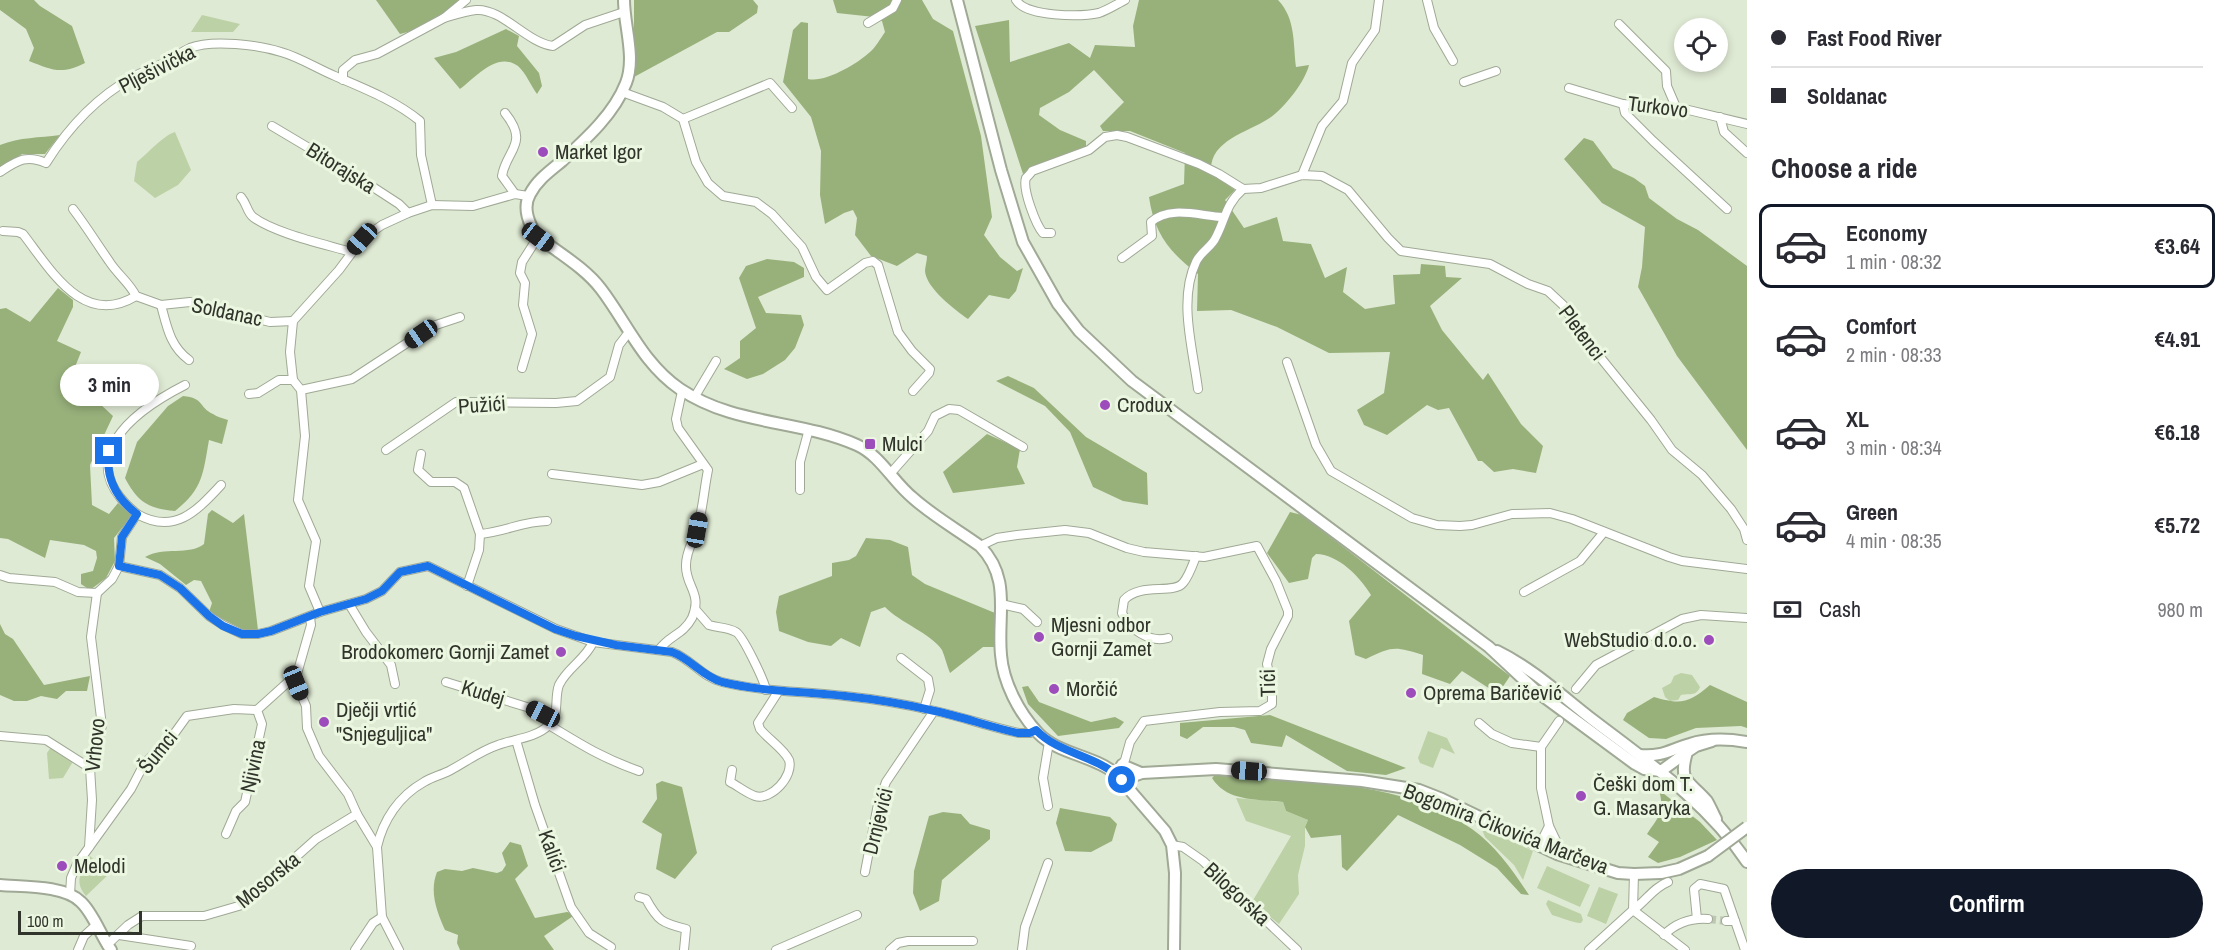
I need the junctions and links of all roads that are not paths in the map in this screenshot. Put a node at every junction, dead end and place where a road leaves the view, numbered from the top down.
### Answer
1 (466, 0) edge
2 (624, 0) edge
3 (897, 0) edge
4 (957, 0) edge
5 (1016, 0) edge
6 (1125, 0) edge
7 (1379, 0) edge
8 (1427, 0) edge
9 (624, 12) junction
10 (444, 18) junction
11 (868, 23) dead end
12 (1619, 24) dead end
13 (1453, 61) dead end
14 (1496, 71) dead end
15 (343, 80) junction
16 (1464, 82) dead end
17 (1569, 88) dead end
18 (622, 92) junction
19 (1623, 104) junction
20 (1676, 107) junction
21 (792, 108) dead end
22 (505, 113) dead end
23 (1720, 117) junction
24 (683, 119) junction
25 (1747, 124) edge
26 (272, 126) dead end
27 (1747, 153) edge
28 (0, 172) edge
29 (1302, 175) junction
30 (1243, 189) junction
31 (515, 195) junction
32 (528, 196) junction
33 (241, 197) dead end
34 (432, 205) junction
35 (73, 209) dead end
36 (1727, 209) dead end
37 (408, 213) junction
38 (1223, 217) junction
39 (1, 231) edge
40 (1051, 233) dead end
41 (538, 237) junction
42 (351, 252) junction
43 (1122, 258) dead end
44 (136, 296) junction
45 (161, 305) junction
46 (460, 317) dead end
47 (293, 321) junction
48 (629, 332) junction
49 (189, 360) dead end
50 (716, 361) dead end
51 (1287, 362) dead end
52 (522, 368) dead end
53 (293, 380) junction
54 (185, 385) dead end
55 (1198, 389) dead end
56 (301, 390) junction
57 (682, 391) junction
58 (913, 391) dead end
59 (249, 394) dead end
60 (694, 398) junction
61 (809, 429) junction
62 (1023, 447) dead end
63 (386, 450) dead end
64 (421, 454) dead end
65 (703, 464) junction
66 (552, 474) dead end
67 (890, 474) junction
68 (221, 485) dead end
69 (800, 490) dead end
70 (137, 514) junction
71 (547, 521) dead end
72 (1604, 532) junction
73 (480, 534) junction
74 (1747, 540) edge
75 (980, 546) junction
76 (1196, 556) junction
77 (119, 566) junction
78 (1747, 569) edge
79 (0, 575) edge
80 (467, 586) junction
81 (1524, 592) dead end
82 (97, 593) junction
83 (349, 604) junction
84 (1001, 604) junction
85 (695, 609) junction
86 (320, 612) junction
87 (310, 617) junction
88 (1747, 618) edge
89 (1037, 622) dead end
90 (1168, 638) dead end
91 (593, 642) junction
92 (1489, 646) junction
93 (659, 650) junction
94 (901, 658) dead end
95 (297, 674) junction
96 (446, 682) dead end
97 (395, 684) dead end
98 (1576, 689) dead end
99 (766, 690) junction
100 (778, 692) junction
101 (924, 709) junction
102 (258, 710) junction
103 (934, 711) junction
104 (1559, 721) dead end
105 (551, 722) junction
106 (1479, 723) dead end
107 (1036, 730) junction
108 (0, 736) edge
109 (516, 740) junction
110 (1712, 741) junction
111 (1049, 742) junction
112 (1747, 742) edge
113 (1541, 747) junction
114 (1687, 752) junction
115 (1638, 754) junction
116 (1666, 754) junction
117 (90, 768) junction
118 (732, 770) dead end
119 (639, 771) dead end
120 (1661, 771) junction
121 (1120, 772) junction
122 (1048, 806) dead end
123 (357, 814) junction
124 (1549, 826) junction
125 (1720, 827) junction
126 (1747, 827) edge
127 (226, 834) dead end
128 (1172, 845) junction
129 (1539, 846) junction
130 (89, 847) junction
131 (377, 847) junction
132 (1557, 854) junction
133 (1747, 862) edge
134 (1048, 863) dead end
135 (865, 872) dead end
136 (1634, 874) junction
137 (1668, 882) dead end
138 (0, 885) edge
139 (70, 894) junction
140 (639, 897) dead end
141 (1633, 910) junction
142 (857, 915) dead end
143 (382, 917) junction
144 (1708, 919) tunnel mouth
145 (1697, 920) junction
146 (95, 926) junction
147 (119, 935) junction
148 (1664, 935) junction
149 (973, 941) dead end
150 (191, 946) dead end
151 (611, 947) dead end
152 (109, 948) edge
153 (78, 950) edge
154 (355, 950) edge
155 (399, 950) edge
156 (684, 950) edge
157 (776, 950) edge
158 (890, 950) edge
159 (1022, 950) edge
160 (1174, 950) edge
161 (1297, 950) edge
162 (1589, 950) edge
163 (1685, 950) edge
164 (1745, 950) edge

1 - 10 street
2 - 9 street
3 - 11 street
4 - 92 street
5 - 6 street
7 - 29 street
8 - 13 street
9 - 10 street
9 - 18 street
10 - 15 street
12 - 20 street
14 - 16 street
15 - 28 street, Plješivička
15 - 34 street, Plješivička
17 - 19 street, Turkovo
18 - 24 street
18 - 32 street
19 - 20 street, Turkovo
19 - 36 street
20 - 23 street, Turkovo
21 - 24 street
22 - 31 street
23 - 25 street, Turkovo
23 - 27 street
24 - 58 street
26 - 37 street, Bitorajska
29 - 30 street, Pletenci
29 - 74 street, Pletenci
30 - 38 street
30 - 40 street
31 - 32 street
31 - 34 street
32 - 41 street
33 - 42 street
34 - 37 street
35 - 44 street
37 - 42 street
38 - 43 street
38 - 55 street
39 - 44 street
41 - 48 street
41 - 52 street, Pužići
42 - 47 street
44 - 45 street, Soldanac
45 - 47 street, Soldanac
45 - 49 street, Soldanac
46 - 56 street
47 - 53 street
48 - 57 street
48 - 63 street, Pužići
50 - 60 street
51 - 72 street
53 - 56 street
53 - 59 street
54 - 70 street
56 - 86 street
57 - 60 street
57 - 65 street
60 - 61 street
61 - 67 street
61 - 69 street
62 - 67 street
64 - 73 street
65 - 66 street
65 - 85 street
67 - 75 street
68 - 70 street
70 - 77 street
71 - 73 street
72 - 78 street
72 - 81 street
73 - 80 street
75 - 76 street, Tići
75 - 84 street
76 - 90 street
76 - 121 street, Tići
77 - 82 street
77 - 87 street
79 - 82 street
80 - 83 street
80 - 91 street
82 - 117 street, Vrhovo
83 - 86 street
83 - 97 street
84 - 89 street
84 - 107 street
85 - 93 street
85 - 99 street
86 - 87 street
87 - 95 street
88 - 98 street
91 - 93 street
91 - 105 street
92 - 115 street
92 - 120 street
93 - 99 street
94 - 101 street
95 - 102 street, Njivina
95 - 123 street
96 - 105 street, Kudej
99 - 100 street
100 - 101 street
100 - 118 street
101 - 103 street
102 - 127 street, Njivina
102 - 130 street, Šumci
103 - 107 street
103 - 135 street, Drnjevići
104 - 113 street
105 - 109 street
105 - 119 street, Kudej
106 - 113 street
107 - 111 street
108 - 117 street
109 - 131 street
109 - 151 street, Kalići
110 - 112 street
110 - 114 street
110 - 116 street
111 - 121 street
111 - 122 street
113 - 124 street
114 - 120 street
114 - 125 street
115 - 116 street
115 - 120 street
116 - 120 street
117 - 130 street, Vrhovo
120 - 125 street
121 - 128 street
121 - 129 street, Bogomira Ćikovića Marčeva
123 - 131 street
123 - 147 street, Mosorska
124 - 129 street
124 - 132 street
125 - 133 street
126 - 136 street, Bogomira Ćikovića Marčeva, bridge
128 - 160 street
128 - 161 street, Bilogorska
129 - 132 street, Bogomira Ćikovića Marčeva
130 - 139 street, Vrhovo
131 - 143 street
132 - 136 street, Bogomira Ćikovića Marčeva
134 - 159 street
136 - 141 street
137 - 141 street
138 - 139 street
139 - 146 street
140 - 156 street
141 - 148 street
141 - 162 street
142 - 157 street
143 - 154 street
143 - 155 street
144 - 145 street
145 - 148 street
145 - 164 street
146 - 152 street
146 - 153 street
147 - 150 street
147 - 152 street, Mosorska
148 - 163 street
149 - 158 street

